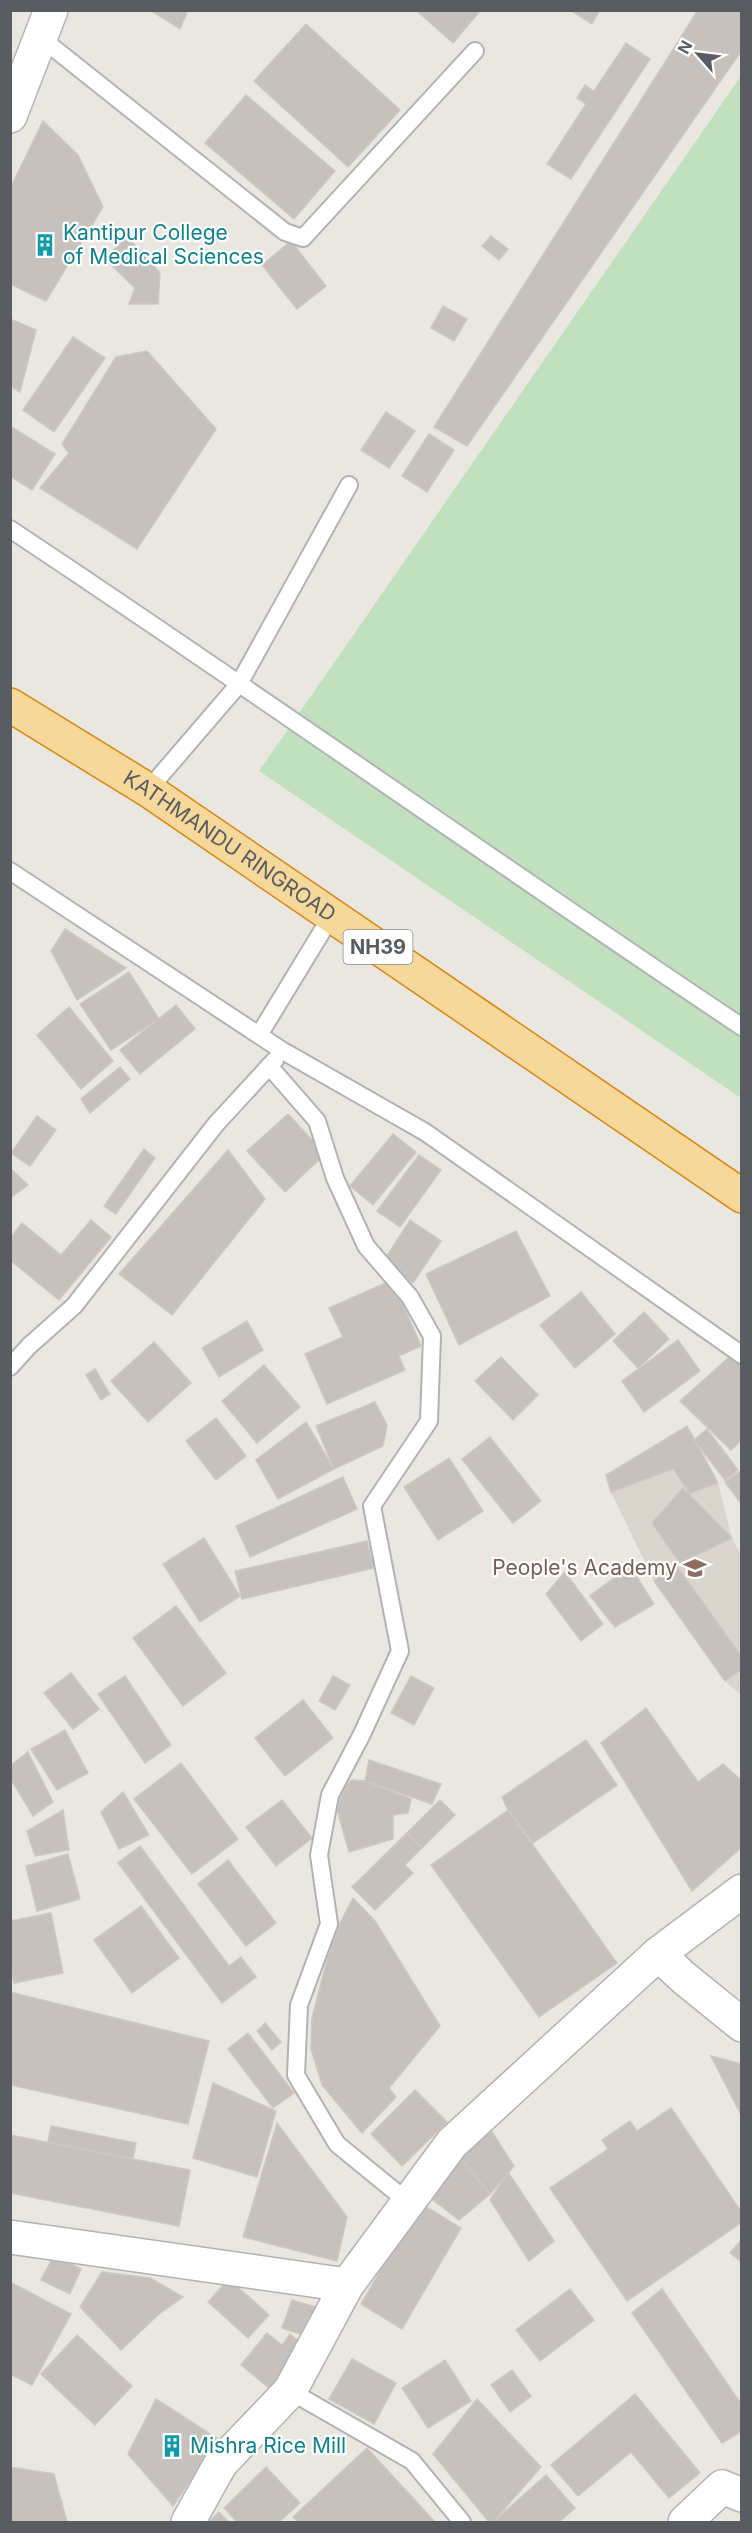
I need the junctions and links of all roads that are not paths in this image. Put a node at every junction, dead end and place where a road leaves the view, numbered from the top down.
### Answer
1 (46, 24) edge
2 (475, 51) dead end
3 (10, 116) edge
4 (350, 484) dead end
5 (10, 529) edge
6 (239, 684) junction
7 (10, 705) edge
8 (148, 790) junction
9 (10, 871) edge
10 (332, 915) junction
11 (741, 1027) edge
12 (259, 1035) junction
13 (283, 1050) junction
14 (269, 1066) junction
15 (741, 1196) edge
16 (741, 1355) edge
17 (10, 1367) edge
18 (741, 1891) edge
19 (658, 1954) junction
20 (741, 2025) edge
21 (408, 2202) junction
22 (10, 2236) edge
23 (347, 2285) junction
24 (290, 2391) junction
25 (741, 2495) edge
26 (188, 2523) edge
27 (462, 2523) edge
28 (685, 2523) edge

1 - 2 lane
1 - 3 street
4 - 6 lane
5 - 6 lane
6 - 8 lane
6 - 11 lane
7 - 8 highway, KATHMANDU RINGROAD / NH39
8 - 10 highway, KATHMANDU RINGROAD / NH39
9 - 12 lane
10 - 12 lane
10 - 15 highway, KATHMANDU RINGROAD / NH39
12 - 13 lane
13 - 14 lane
13 - 16 lane
14 - 17 lane
14 - 21 lane
18 - 19 street
19 - 20 street
19 - 21 street
21 - 23 street
22 - 23 street
23 - 24 street
24 - 26 street
24 - 27 lane
25 - 28 street

